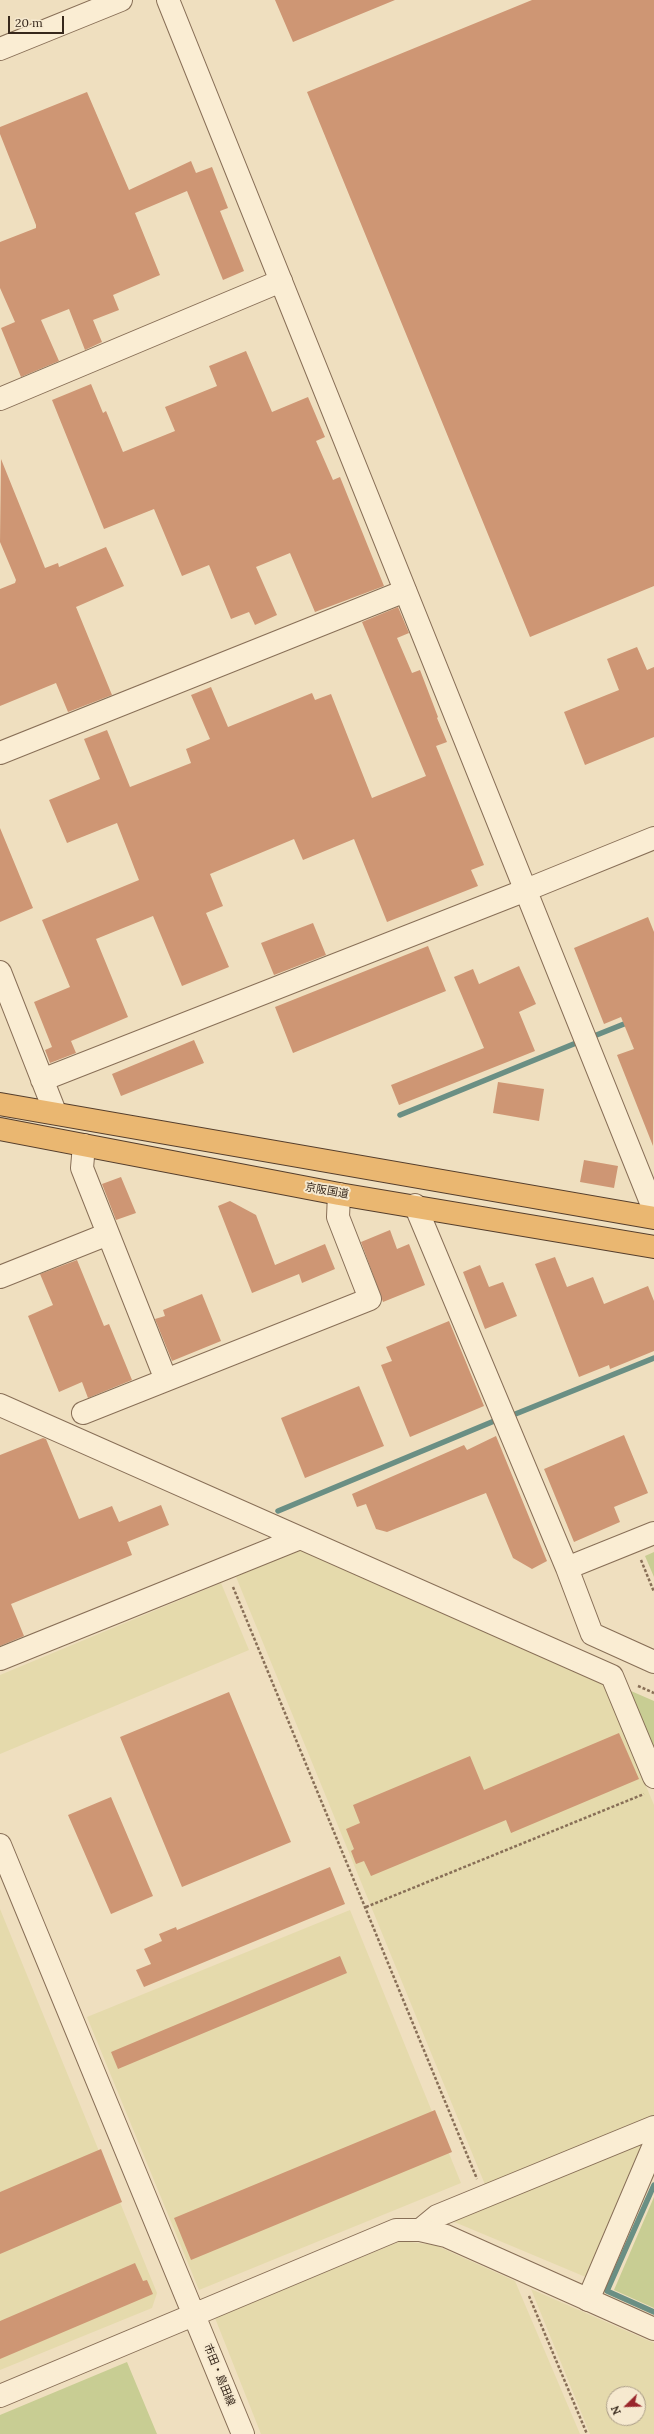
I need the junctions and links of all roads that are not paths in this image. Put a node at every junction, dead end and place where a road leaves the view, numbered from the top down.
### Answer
1 (121, 0) edge
2 (168, 0) edge
3 (0, 49) edge
4 (281, 281) junction
5 (0, 399) edge
6 (405, 591) junction
7 (0, 753) edge
8 (654, 838) edge
9 (526, 890) junction
10 (0, 972) edge
11 (42, 1080) junction
12 (0, 1104) edge
13 (55, 1112) junction
14 (0, 1129) edge
15 (84, 1145) junction
16 (650, 1186) edge
17 (339, 1194) junction
18 (415, 1205) junction
19 (654, 1210) edge
20 (654, 1218) edge
21 (108, 1234) junction
22 (654, 1247) edge
23 (0, 1277) edge
24 (166, 1380) junction
25 (0, 1405) edge
26 (83, 1413) dead end
27 (654, 1533) edge
28 (300, 1538) junction
29 (567, 1568) junction
30 (0, 1659) edge
31 (654, 1662) edge
32 (650, 1785) edge
33 (0, 1845) edge
34 (654, 2127) edge
35 (654, 2145) edge
36 (420, 2230) junction
37 (588, 2300) junction
38 (195, 2316) junction
39 (654, 2329) edge
40 (0, 2396) edge
41 (243, 2434) edge

1 - 3 street
2 - 4 street
4 - 5 street
4 - 6 street
6 - 7 street
6 - 9 street
8 - 9 street
9 - 11 street
9 - 16 street
10 - 11 street
11 - 13 street
12 - 13 highway
13 - 20 highway
14 - 15 highway, 京阪国道
15 - 17 highway, 京阪国道
15 - 21 street
16 - 19 street
17 - 18 highway, 京阪国道
17 - 24 street
18 - 22 highway, 京阪国道
18 - 29 street
21 - 23 street
21 - 24 street
24 - 26 street
25 - 28 street
27 - 29 street
28 - 30 street
28 - 32 street
29 - 31 street
33 - 38 street, 市田・島田線
34 - 36 street
35 - 37 street
36 - 37 street
36 - 38 street
37 - 39 street
38 - 40 street
38 - 41 street, 市田・島田線

